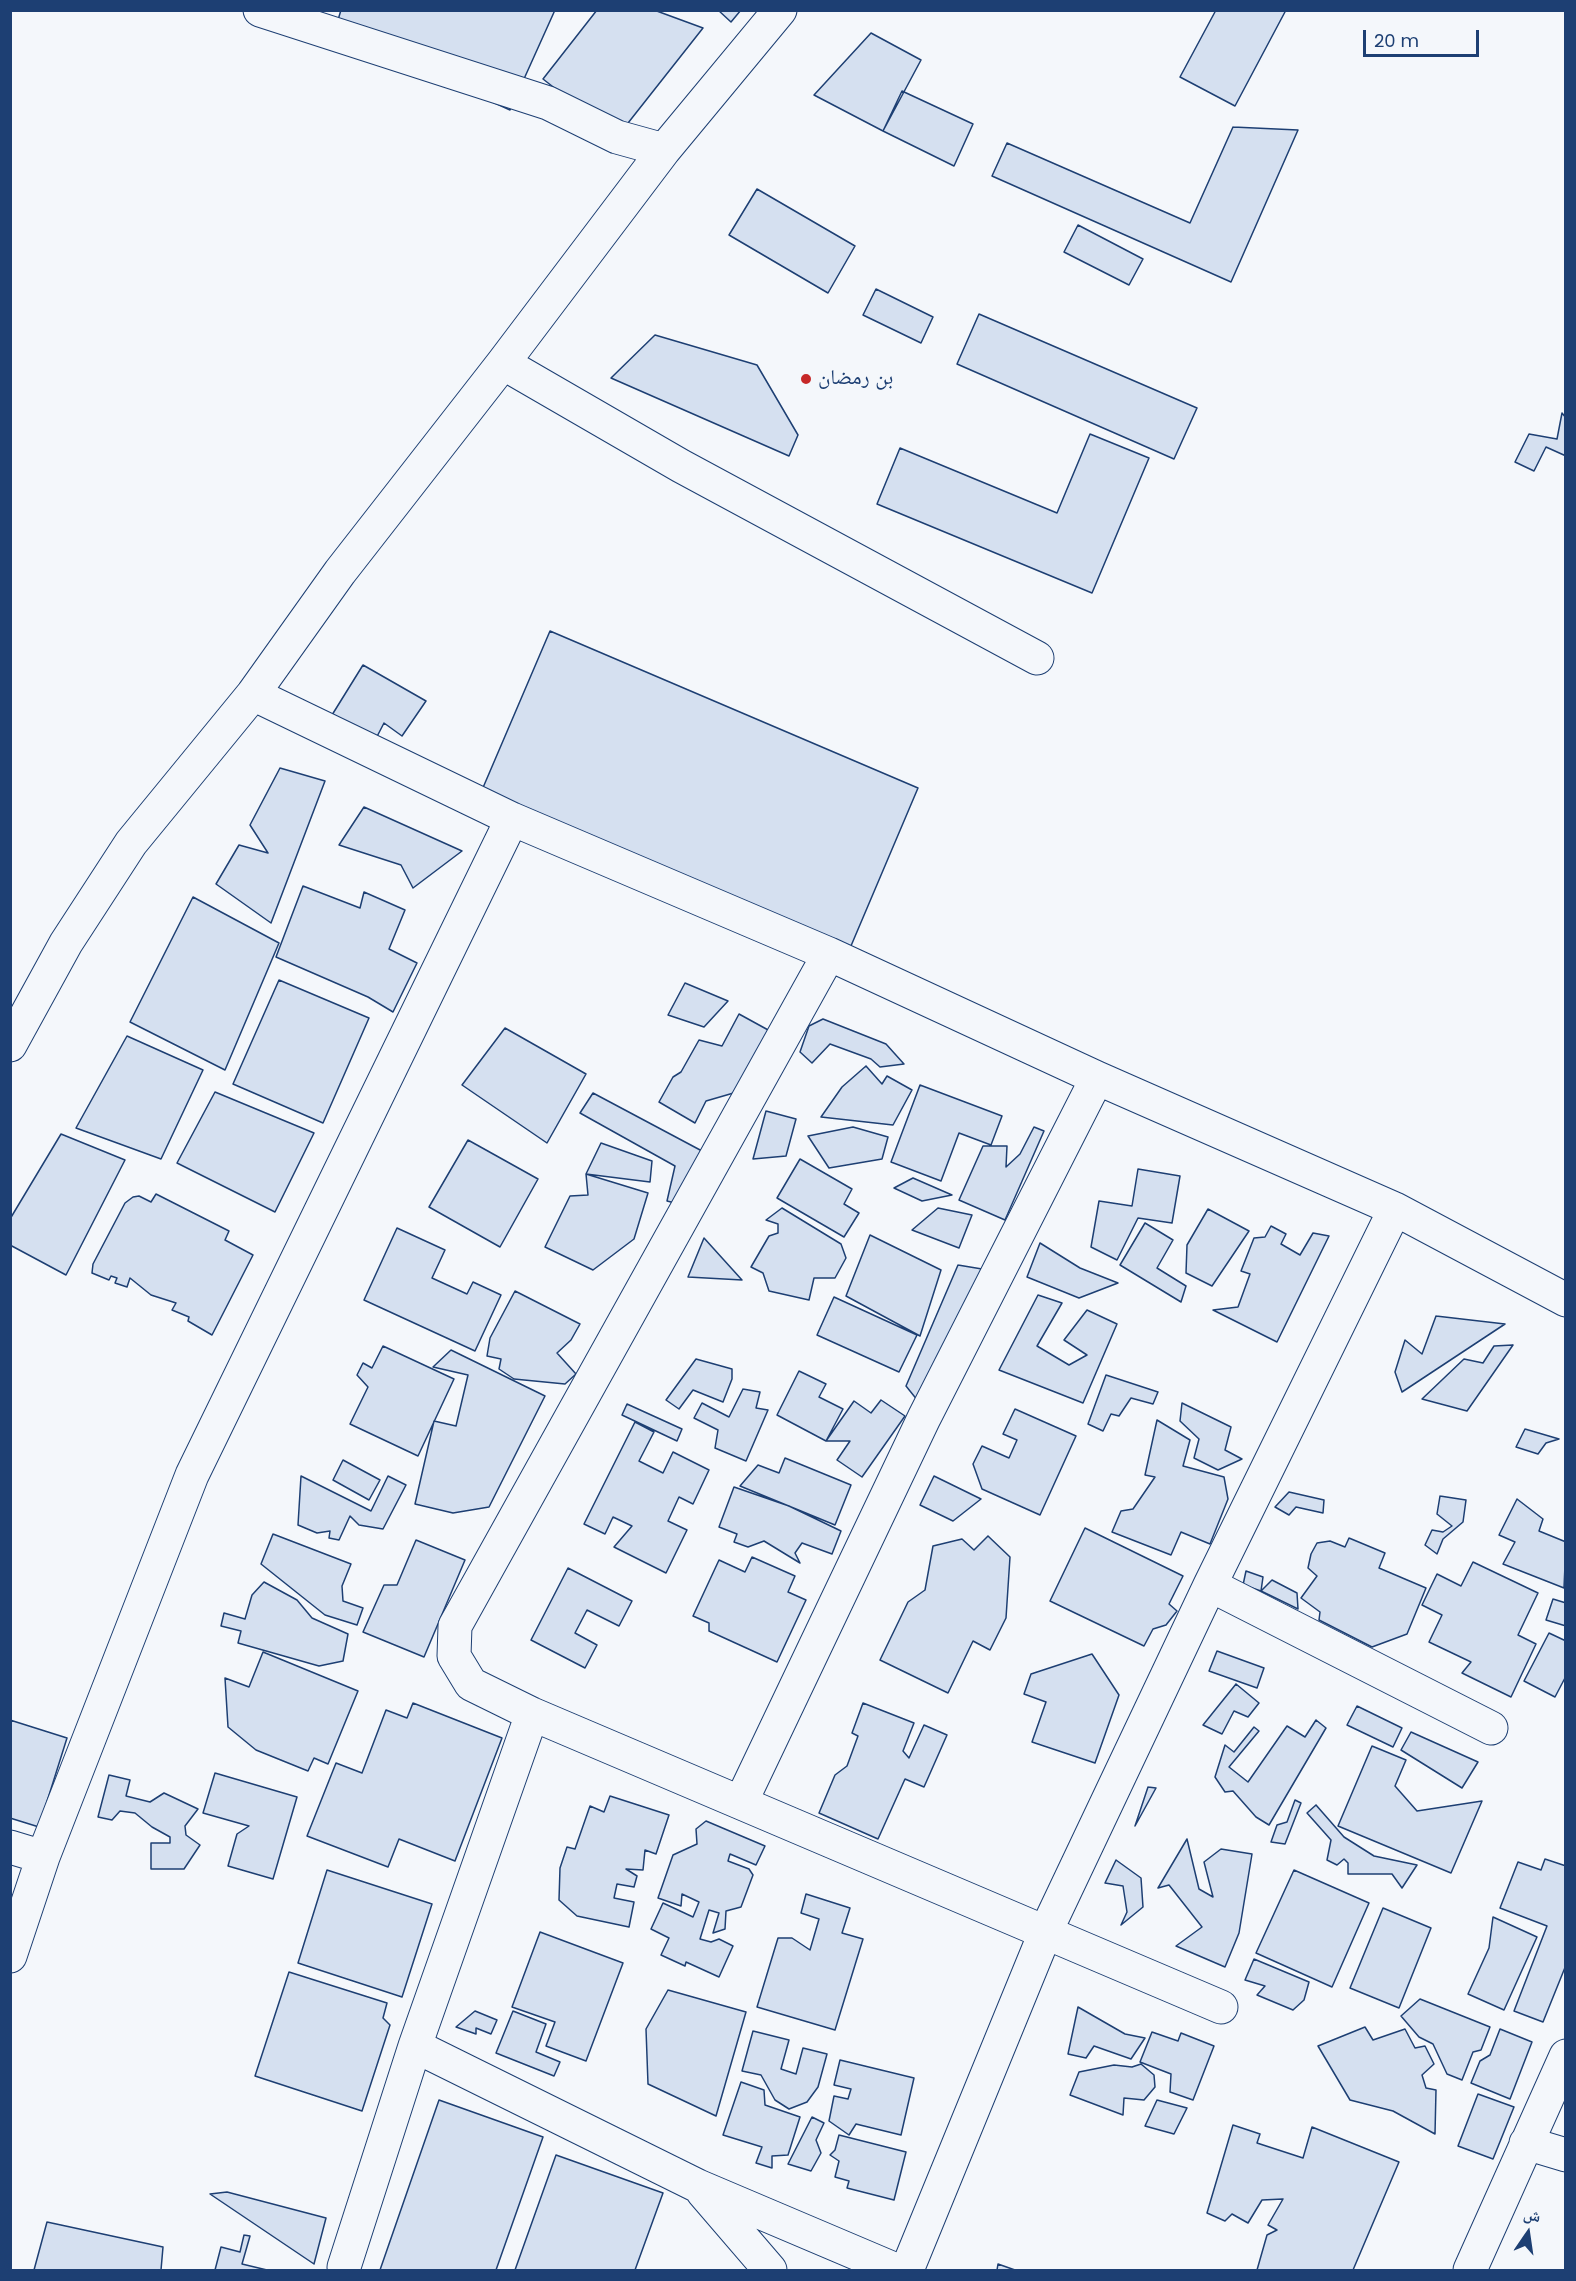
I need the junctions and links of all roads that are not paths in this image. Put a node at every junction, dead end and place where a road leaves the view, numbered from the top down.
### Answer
1 (261, 10) edge
2 (780, 10) edge
3 (664, 150) junction
4 (503, 363) junction
5 (1037, 658) dead end
6 (253, 694) junction
7 (513, 819) junction
8 (829, 954) junction
9 (10, 1045) edge
10 (1097, 1078) junction
11 (1395, 1209) junction
12 (1566, 1300) edge
13 (1210, 1585) junction
14 (532, 1713) junction
15 (1491, 1728) dead end
16 (741, 1802) junction
17 (10, 1847) edge
18 (43, 1857) junction
19 (1046, 1931) junction
20 (10, 1956) edge
21 (1221, 2007) dead end
22 (415, 2046) junction
23 (1566, 2056) edge
24 (1526, 2143) junction
25 (1566, 2156) edge
26 (698, 2186) junction
27 (344, 2267) dead end
28 (770, 2271) edge
29 (896, 2271) edge
30 (907, 2271) edge
31 (1470, 2271) edge

1 - 3 street
2 - 3 street
3 - 4 street
4 - 5 street
4 - 6 street
6 - 7 street
6 - 9 street
7 - 8 street
7 - 18 street
8 - 10 street
8 - 14 street
10 - 11 street
10 - 16 street
11 - 12 street
11 - 13 street
13 - 15 street
13 - 19 street
14 - 16 street
14 - 22 street
16 - 19 street
17 - 18 street
18 - 20 street
19 - 21 street
19 - 30 street
22 - 26 street
22 - 27 street
23 - 24 street
24 - 25 street
24 - 31 street
26 - 28 street
26 - 29 street

